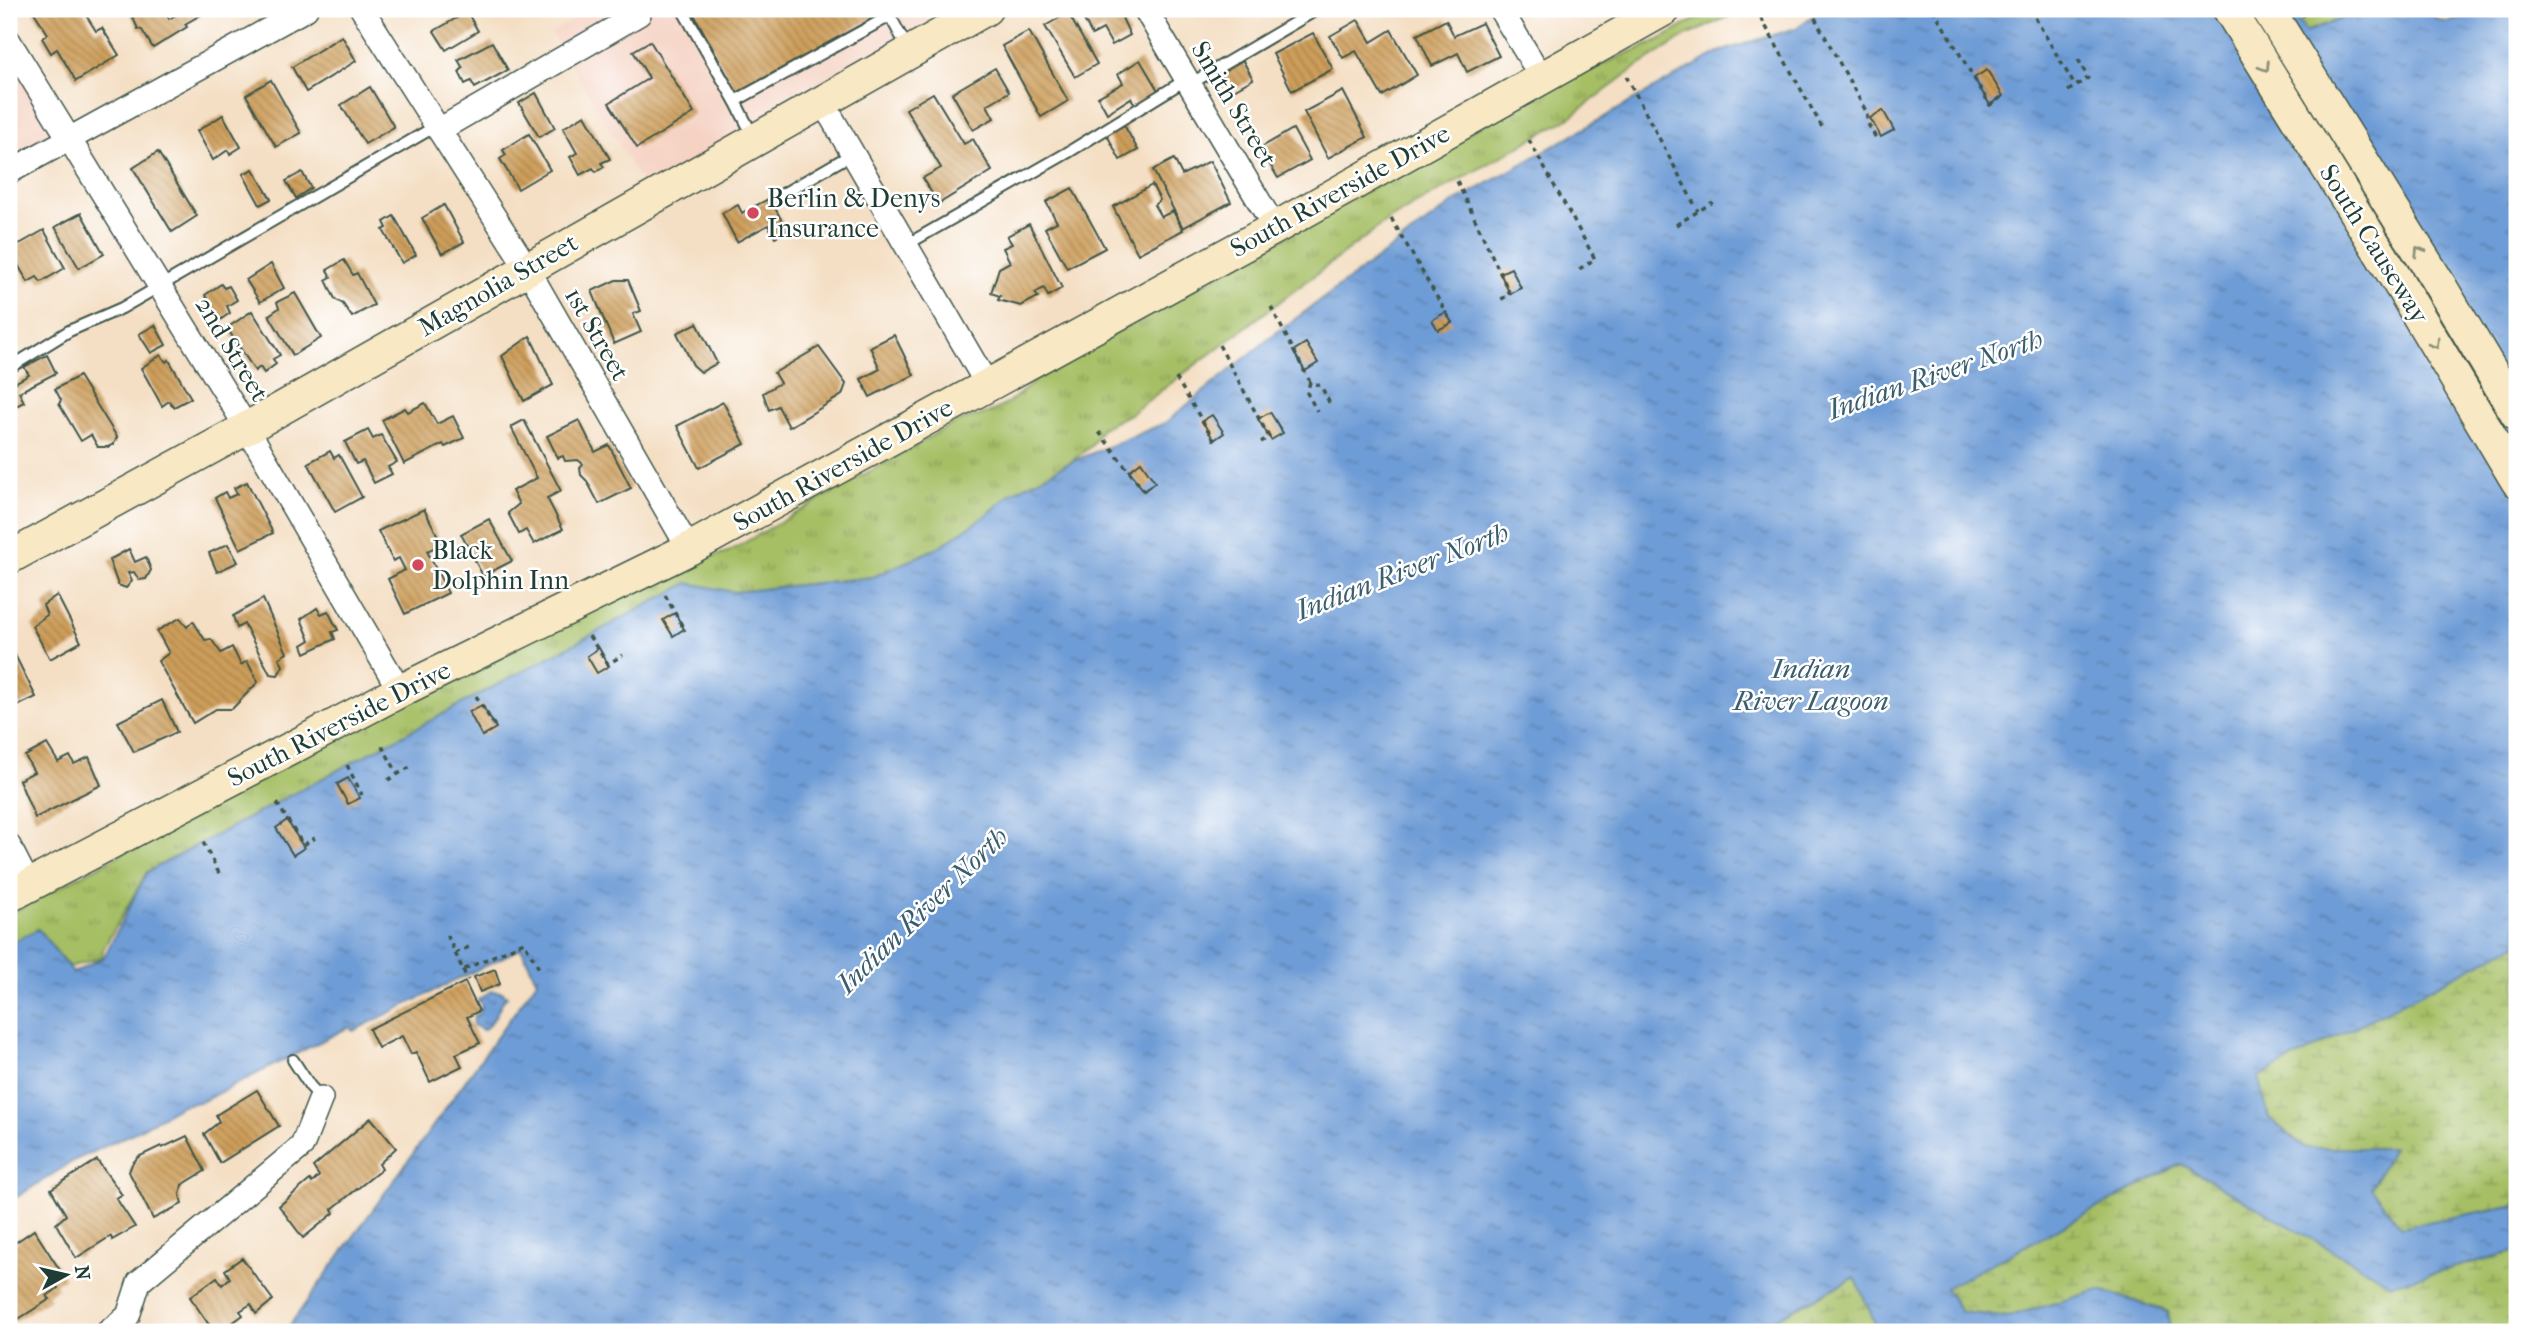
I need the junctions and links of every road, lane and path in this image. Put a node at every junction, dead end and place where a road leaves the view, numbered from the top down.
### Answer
1 (306, 9) edge
2 (362, 9) edge
3 (640, 9) edge
4 (681, 9) edge
5 (986, 9) edge
6 (1145, 9) edge
7 (1318, 9) edge
8 (1500, 9) edge
9 (1665, 9) edge
10 (1756, 9) edge
11 (1810, 9) edge
12 (1933, 9) edge
13 (2030, 9) edge
14 (2229, 9) edge
15 (2268, 9) edge
16 (888, 12) edge
17 (9, 41) edge
18 (910, 52) junction
19 (2077, 57) dead end
20 (1626, 76) dead end
21 (1542, 78) junction
22 (1188, 82) junction
23 (2075, 86) junction
24 (2068, 91) dead end
25 (2003, 96) dead end
26 (735, 101) junction
27 (822, 101) junction
28 (1822, 127) dead end
29 (438, 128) junction
30 (70, 138) junction
31 (1876, 138) dead end
32 (755, 139) junction
33 (1529, 140) dead end
34 (852, 153) junction
35 (9, 172) edge
36 (1457, 181) dead end
37 (781, 195) dead end
38 (1713, 202) dead end
39 (1698, 212) junction
40 (1391, 218) dead end
41 (1676, 225) dead end
42 (1275, 228) junction
43 (906, 245) junction
44 (527, 268) junction
45 (1576, 271) dead end
46 (160, 286) junction
47 (1500, 300) dead end
48 (1270, 307) dead end
49 (1452, 323) dead end
50 (1219, 345) dead end
51 (9, 368) edge
52 (1176, 378) dead end
53 (1310, 382) junction
54 (988, 386) junction
55 (1330, 404) dead end
56 (1317, 411) dead end
57 (2517, 414) edge
58 (247, 428) junction
59 (1099, 432) dead end
60 (1214, 440) dead end
61 (1261, 442) dead end
62 (2517, 481) edge
63 (1144, 491) dead end
64 (689, 549) junction
65 (9, 558) edge
66 (665, 595) dead end
67 (685, 631) dead end
68 (589, 636) dead end
69 (623, 654) dead end
70 (400, 691) junction
71 (476, 696) dead end
72 (496, 728) dead end
73 (382, 746) dead end
74 (346, 765) dead end
75 (410, 767) dead end
76 (398, 774) junction
77 (387, 780) dead end
78 (362, 795) dead end
79 (277, 803) dead end
80 (315, 838) dead end
81 (203, 842) dead end
82 (9, 846) edge
83 (221, 877) dead end
84 (19, 891) edge
85 (447, 935) dead end
86 (469, 947) dead end
87 (455, 953) junction
88 (535, 961) junction
89 (529, 964) dead end
90 (463, 970) junction
91 (541, 972) dead end
92 (467, 980) dead end
93 (293, 1060) dead end
94 (321, 1098) joint
95 (108, 1332) edge

1 - 30 street
2 - 29 street, 1st Street
3 - 29 street
4 - 26 lane
5 - 18 street, Magnolia Street
6 - 22 street, Smith Street
7 - 22 lane
8 - 21 street
9 - 21 street, South Riverside Drive
10 - 28 path
11 - 31 path
12 - 25 path
13 - 23 path
14 -> 62 street, South Causeway
57 -> 15 street, South Causeway
16 - 18 lane
16 - 26 lane
17 - 30 street, 2nd Street
18 - 27 street, Magnolia Street
19 - 23 path
20 - 39 path
21 - 42 street, South Riverside Drive
22 - 42 street, Smith Street
22 - 43 lane
23 - 24 path
26 - 32 lane
27 - 32 street, Magnolia Street
27 - 34 street
29 - 44 street, 1st Street
29 - 46 lane
30 - 35 street
30 - 46 street, 2nd Street
32 - 44 street, Magnolia Street
33 - 45 path
34 - 37 lane
34 - 43 street
36 - 47 path
38 - 39 path
39 - 41 path
40 - 49 path
42 - 54 street, South Riverside Drive
43 - 54 street
44 - 58 street, Magnolia Street
44 - 64 street, 1st Street
46 - 51 lane
46 - 58 street, 2nd Street
48 - 53 path
50 - 61 path
52 - 60 path
53 - 55 path
53 - 56 path
54 - 64 street, South Riverside Drive
58 - 65 street, Magnolia Street
58 - 70 street, 2nd Street
59 - 63 path
64 - 70 street, South Riverside Drive
66 - 67 path
68 - 69 path
70 - 84 street, South Riverside Drive
71 - 72 path
73 - 76 path
74 - 78 path
75 - 76 path
76 - 77 path
79 - 80 path
81 - 83 path
82 - 84 street
85 - 87 path
86 - 87 path
87 - 90 path
88 - 89 path
88 - 90 path
88 - 91 path
90 - 92 path
93 - 94 lane
94 - 95 street

